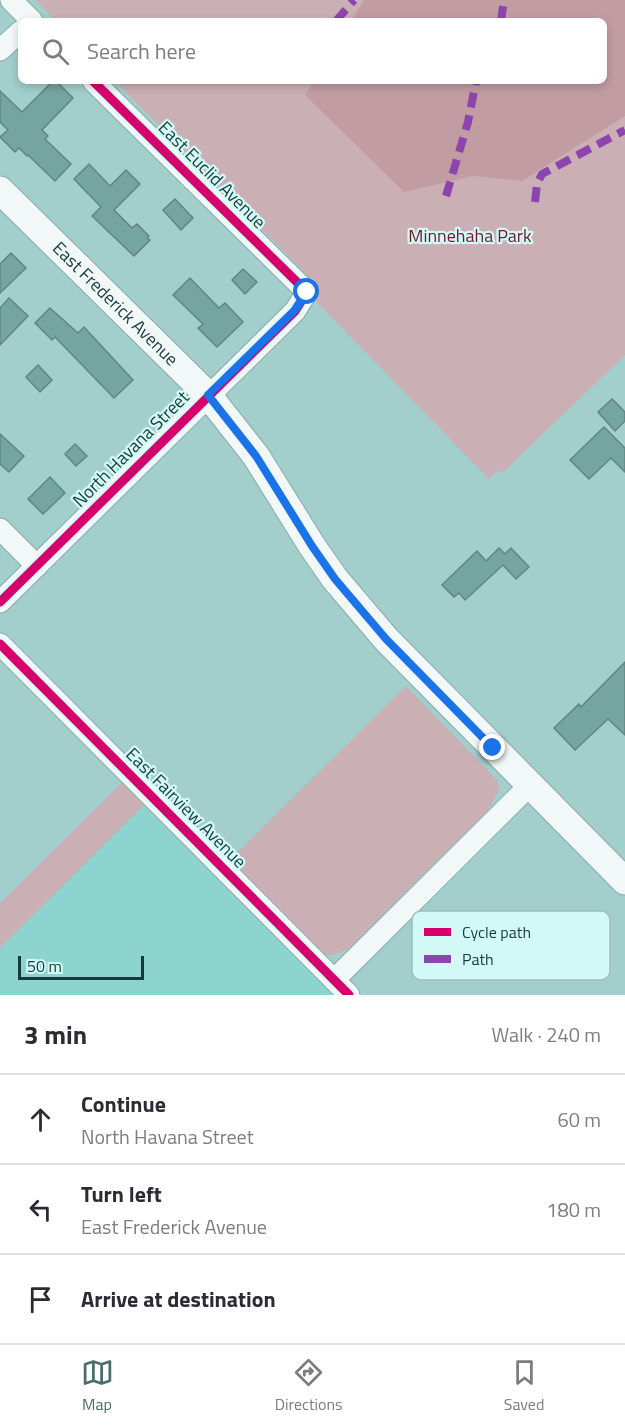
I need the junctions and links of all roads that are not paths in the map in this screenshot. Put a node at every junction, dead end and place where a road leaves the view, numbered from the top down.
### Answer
1 (11, 0) edge
2 (29, 18) edge
3 (18, 34) edge
4 (0, 50) edge
5 (96, 84) edge
6 (0, 190) edge
7 (307, 292) joint
8 (208, 395) junction
9 (0, 529) edge
10 (37, 566) junction
11 (0, 602) edge
12 (0, 644) edge
13 (530, 785) junction
14 (625, 881) edge
15 (334, 980) junction
16 (349, 995) edge

1 - 2 street
3 - 4 street
5 - 7 street, East Euclid Avenue
6 - 8 main road, East Frederick Avenue
7 - 8 street, North Havana Street
8 - 10 street, North Havana Street
8 - 13 main road, East Frederick Avenue
9 - 10 street
10 - 11 street, North Havana Street
12 - 15 street, East Fairview Avenue
13 - 14 main road, East Frederick Avenue
13 - 15 street
15 - 16 street, East Fairview Avenue

